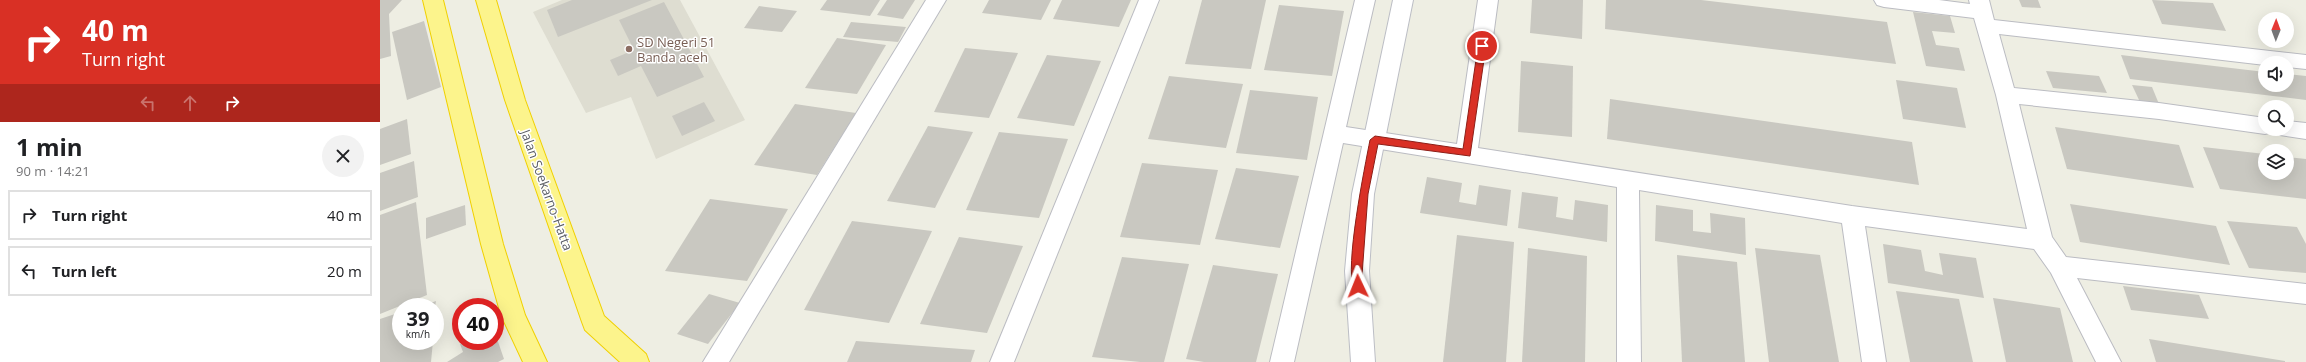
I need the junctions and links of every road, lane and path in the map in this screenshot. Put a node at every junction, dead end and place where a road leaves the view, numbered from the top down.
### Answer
1 (433, 0) edge
2 (486, 0) edge
3 (936, 0) edge
4 (1149, 0) edge
5 (1365, 0) edge
6 (1403, 0) edge
7 (1488, 0) edge
8 (1884, 0) edge
9 (1982, 13) edge
10 (2306, 62) edge
11 (2006, 95) junction
12 (2258, 125) edge
13 (2294, 130) edge
14 (2306, 131) edge
15 (1334, 133) junction
16 (1375, 140) junction
17 (1467, 153) junction
18 (1628, 181) junction
19 (1852, 215) junction
20 (2040, 240) junction
21 (2059, 266) junction
22 (2306, 294) edge
23 (535, 362) edge
24 (637, 362) edge
25 (715, 362) edge
26 (1002, 362) edge
27 (1282, 362) edge
28 (1362, 362) edge
29 (1629, 362) edge
30 (1874, 362) edge
31 (2109, 362) edge

1 - 23 highway
2 - 24 highway, Jalan Soekarno-Hatta
3 - 25 street
4 - 26 street
5 - 15 street
6 - 16 street
7 - 17 street
8 - 9 street
9 - 10 street
9 - 11 street
11 - 12 street
11 - 20 street
13 - 14 street
15 - 16 street
15 - 27 street
16 - 17 street
16 - 28 street
17 - 18 street
18 - 19 street
18 - 29 street
19 - 20 street
19 - 30 street
20 - 21 street
21 - 22 street
21 - 31 street

